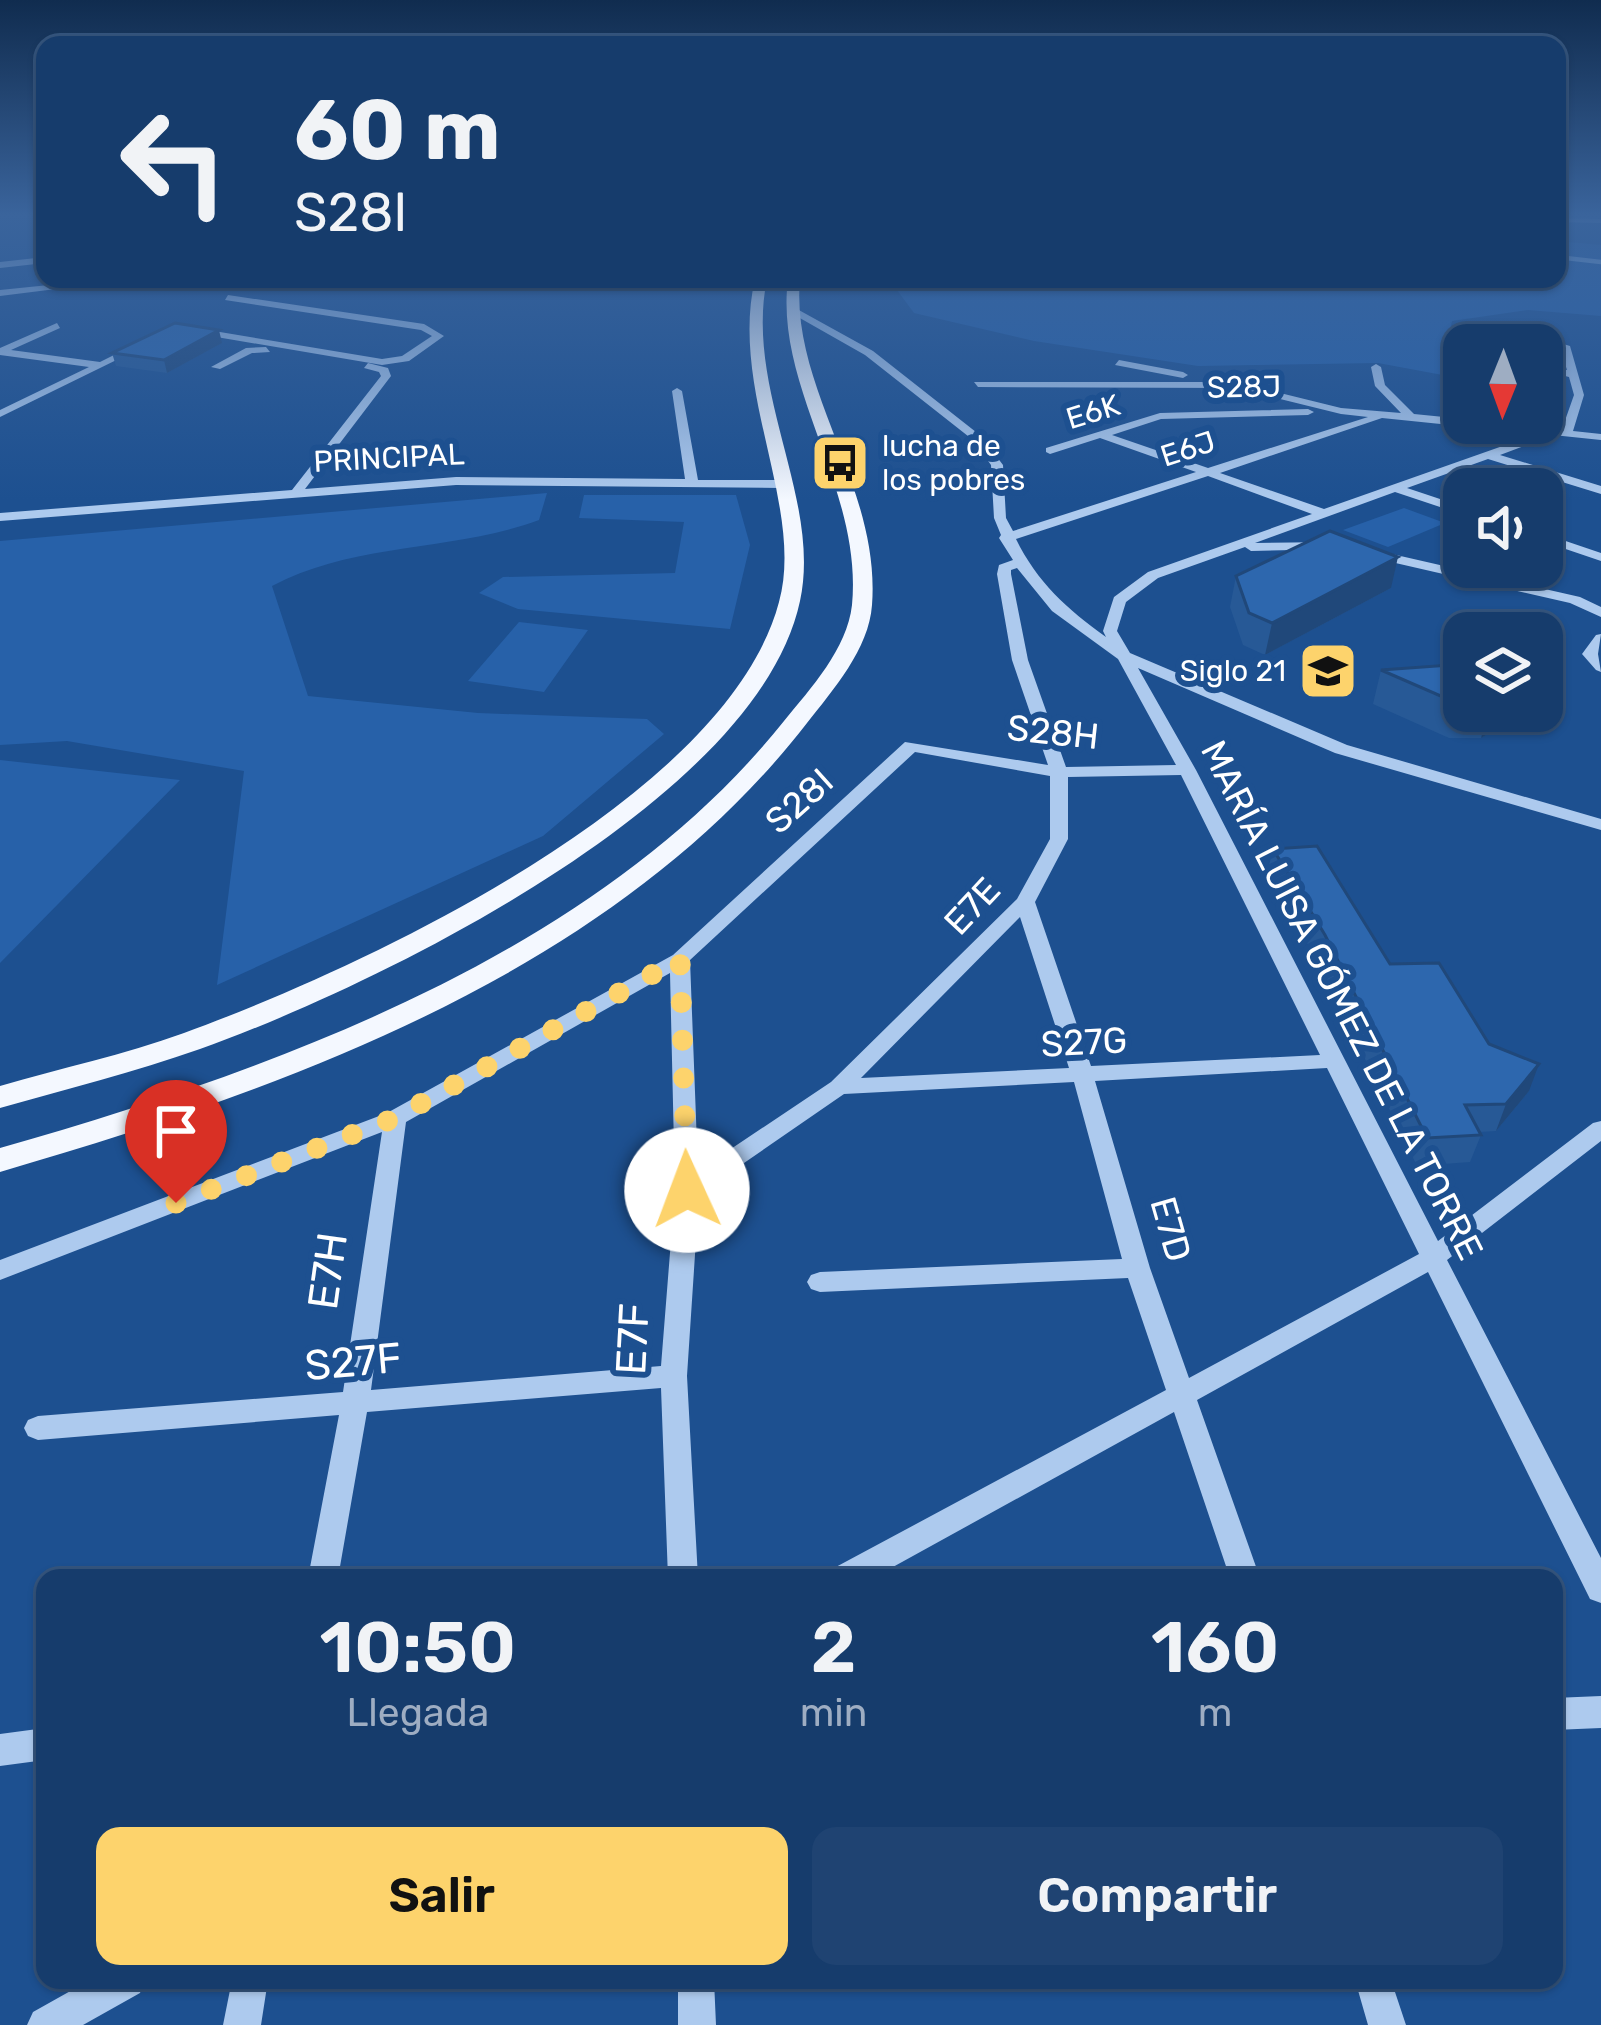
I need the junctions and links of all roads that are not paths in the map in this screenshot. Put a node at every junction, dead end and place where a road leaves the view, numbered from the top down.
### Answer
1 (794, 311) edge
2 (319, 312) edge
3 (753, 312) edge
4 (795, 312) edge
5 (57, 326) dead end
6 (176, 328) edge
7 (158, 337) edge
8 (1563, 346) edge
9 (0, 352) edge
10 (1119, 363) dead end
11 (102, 365) junction
12 (216, 367) dead end
13 (1376, 367) dead end
14 (1563, 372) edge
15 (1570, 374) junction
16 (978, 384) dead end
17 (1235, 386) junction
18 (677, 391) dead end
19 (0, 401) edge
20 (22, 404) junction
21 (1341, 411) junction
22 (0, 414) edge
23 (1388, 414) junction
24 (1410, 416) junction
25 (1150, 419) joint
26 (1443, 420) edge
27 (1563, 434) edge
28 (1566, 434) junction
29 (1102, 435) junction
30 (1601, 437) edge
31 (1515, 444) edge
32 (1050, 450) dead end
33 (1485, 454) junction
34 (1204, 472) junction
35 (692, 482) junction
36 (782, 484) junction
37 (1395, 488) junction
38 (298, 490) junction
39 (1601, 490) edge
40 (1443, 504) edge
41 (1324, 513) junction
42 (0, 517) edge
43 (1006, 538) junction
44 (1563, 544) edge
45 (1601, 556) edge
46 (1021, 561) junction
47 (1186, 561) junction
48 (1601, 613) edge
49 (1601, 638) edge
50 (1121, 655) junction
51 (1601, 668) edge
52 (914, 745) joint
53 (1187, 770) junction
54 (1059, 772) junction
55 (1601, 825) edge
56 (1025, 902) junction
57 (680, 959) junction
58 (1332, 1061) junction
59 (1084, 1076) junction
60 (839, 1088) junction
61 (0, 1097) edge
62 (395, 1118) junction
63 (1601, 1129) edge
64 (0, 1160) edge
65 (687, 1190) junction
66 (1432, 1259) junction
67 (1138, 1268) junction
68 (0, 1270) edge
69 (820, 1282) dead end
70 (674, 1376) junction
71 (1180, 1392) junction
72 (355, 1404) junction
73 (38, 1428) dead end
74 (1597, 1568) edge
75 (324, 1569) edge
76 (683, 1569) edge
77 (861, 1569) edge
78 (1242, 1569) edge
79 (1601, 1712) edge
80 (1563, 1714) edge
81 (36, 1745) edge
82 (1, 1750) edge
83 (111, 1989) edge
84 (248, 1989) edge
85 (696, 1989) edge
86 (1376, 1989) edge
87 (46, 2025) edge
88 (242, 2025) edge
89 (698, 2025) edge
90 (1387, 2025) edge

1 - 64 main road
2 - 6 street
3 - 36 main road
4 - 43 street
5 - 9 street
7 - 11 street
8 - 15 street
9 - 11 street
10 - 17 street
11 - 20 street
12 - 38 street
13 - 24 street
14 - 15 street
15 - 28 street
16 - 17 street
17 - 21 street
18 - 35 street
19 - 20 street
20 - 22 street
21 - 23 street
21 - 25 street, S28J
23 - 24 street
23 - 34 street, E6J
24 - 26 street
25 - 29 street, E6K
27 - 28 street
28 - 30 street
29 - 32 street, E6K
29 - 34 street
31 - 33 street, MARÍA LUISA GÓMEZ DE LA TORRE
33 - 37 street, MARÍA LUISA GÓMEZ DE LA TORRE
33 - 39 street
34 - 41 street
34 - 43 street, E6J
35 - 36 street, PRINCIPAL
35 - 38 street, PRINCIPAL
36 - 61 main road
37 - 40 street
37 - 41 street, MARÍA LUISA GÓMEZ DE LA TORRE
38 - 42 street, PRINCIPAL
41 - 47 street, MARÍA LUISA GÓMEZ DE LA TORRE
43 - 46 street
44 - 45 street
46 - 50 street
46 - 54 street, E7E
47 - 48 street
47 - 50 street, MARÍA LUISA GÓMEZ DE LA TORRE
49 - 51 street
50 - 53 street, MARÍA LUISA GÓMEZ DE LA TORRE
50 - 55 street
52 - 54 street, S28H
52 - 57 street, S28I
53 - 54 street, S28H
53 - 58 street, MARÍA LUISA GÓMEZ DE LA TORRE
54 - 56 street, E7E
56 - 59 street, E7D
56 - 60 street, E7E
57 - 62 street, S28I
57 - 65 street, E7F
58 - 59 street, S27G
58 - 66 street, MARÍA LUISA GÓMEZ DE LA TORRE
59 - 60 street, S27G
59 - 67 street, E7D
60 - 65 street, E7E
62 - 68 street, S28I
62 - 72 street, E7H
63 - 66 street
65 - 70 street, E7F
66 - 71 street
66 - 74 street, MARÍA LUISA GÓMEZ DE LA TORRE
67 - 69 street
67 - 71 street, E7D
70 - 72 street, S27F
70 - 76 street, E7F
71 - 77 street
71 - 78 street, E7D
72 - 73 street, S27F
72 - 75 street, E7H
79 - 80 street
81 - 82 street
83 - 87 street
84 - 88 street
85 - 89 street
86 - 90 street

